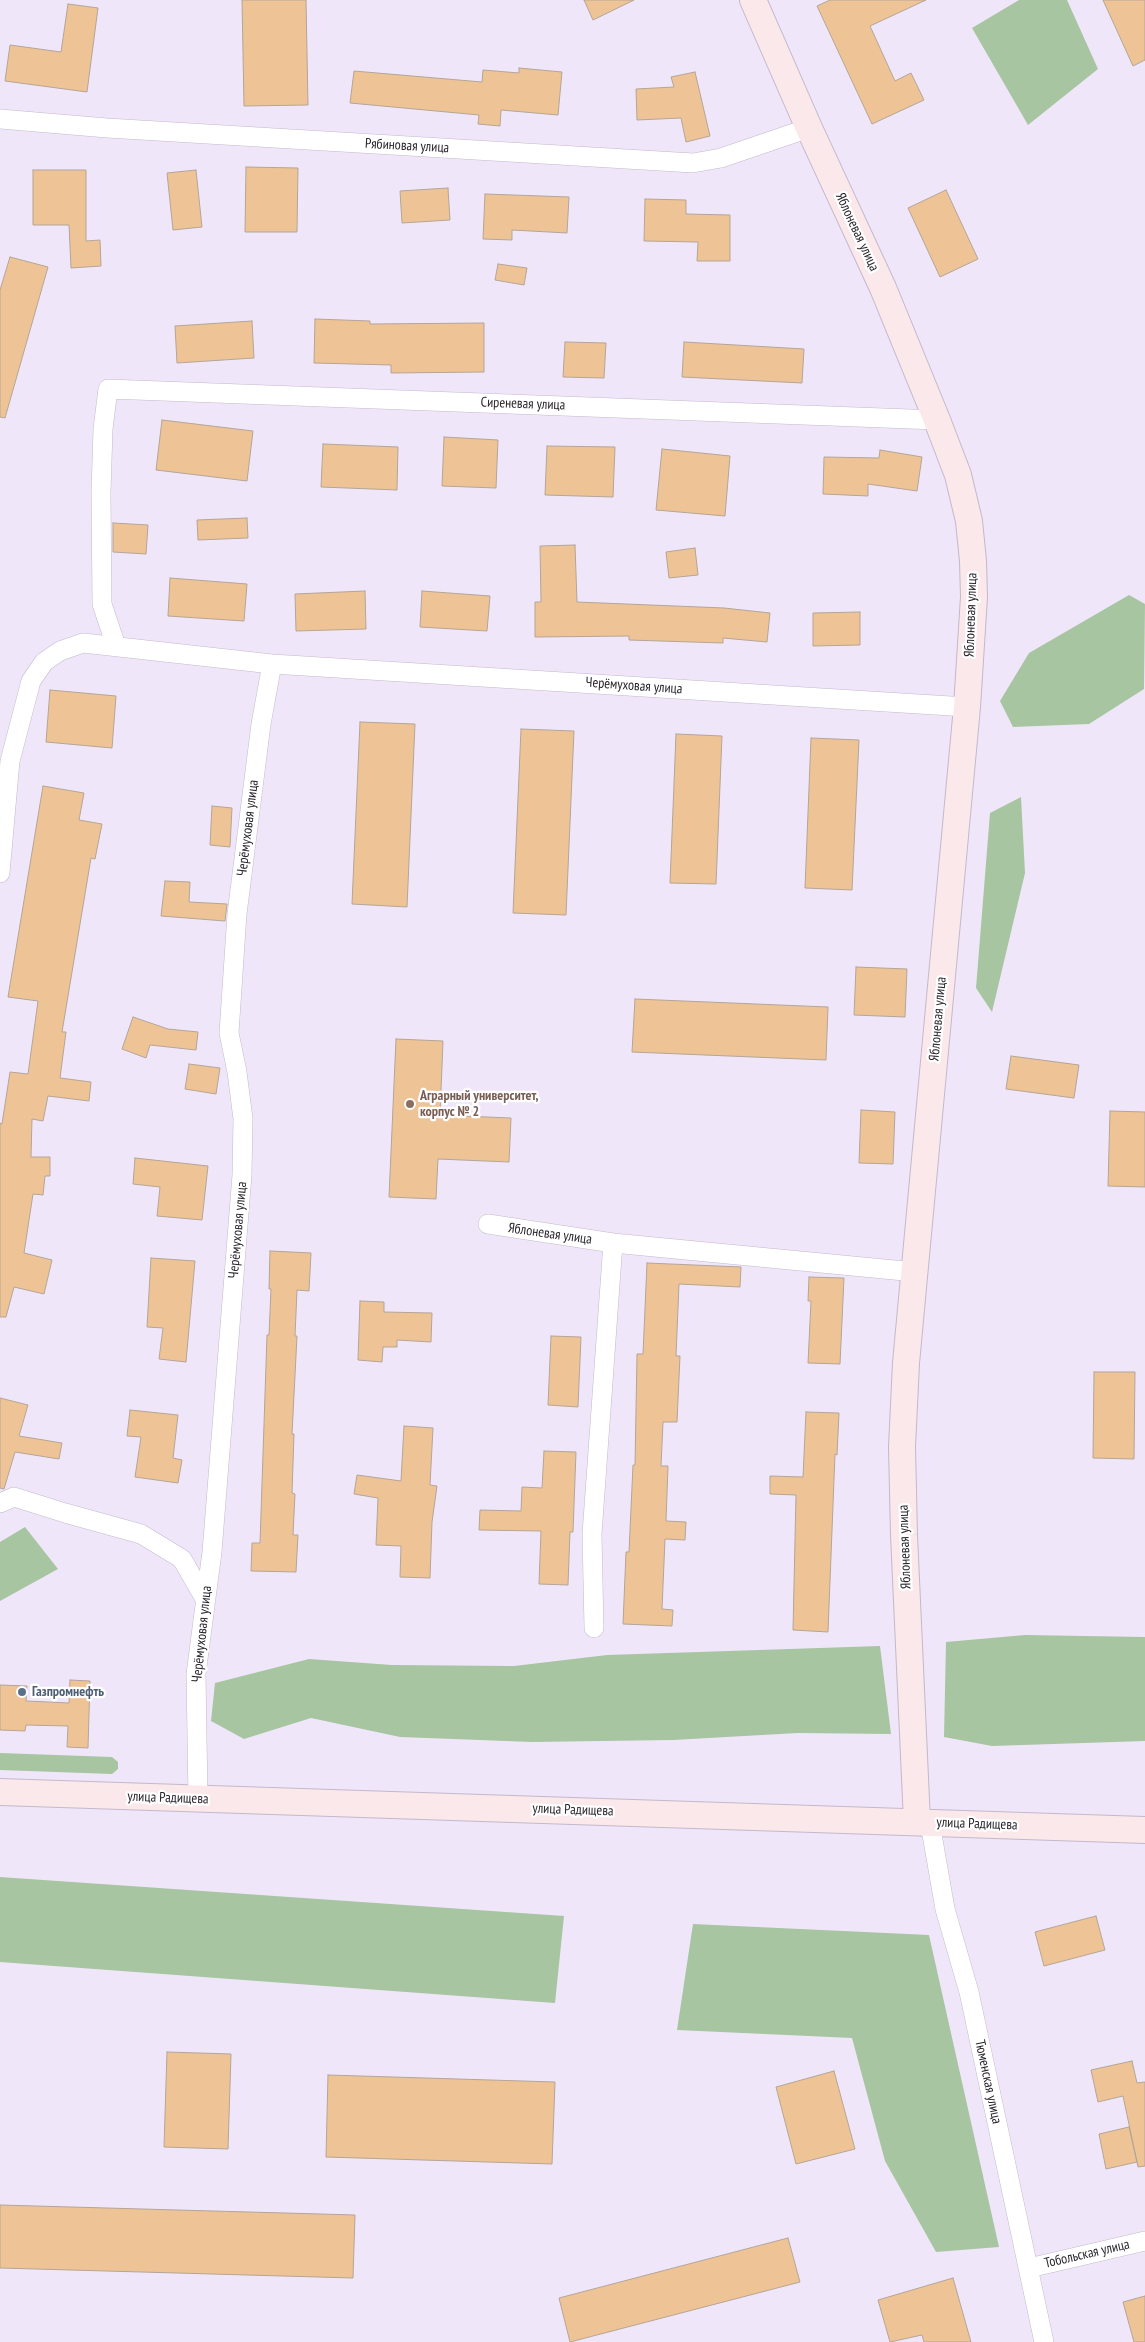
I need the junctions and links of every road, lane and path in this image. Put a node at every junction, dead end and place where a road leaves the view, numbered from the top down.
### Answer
1 (753, 0) edge
2 (0, 119) edge
3 (809, 128) junction
4 (937, 420) junction
5 (116, 646) junction
6 (272, 664) junction
7 (967, 707) junction
8 (0, 872) edge
9 (488, 1224) dead end
10 (612, 1243) junction
11 (915, 1272) junction
12 (0, 1503) edge
13 (205, 1598) junction
14 (594, 1628) dead end
15 (0, 1792) edge
16 (198, 1799) junction
17 (924, 1822) junction
18 (1145, 1830) edge
19 (1145, 2241) edge
20 (1029, 2268) junction
21 (1044, 2342) edge

1 - 3 street, Яблоневая улица
2 - 3 street, Рябиновая улица
3 - 4 street, Яблоневая улица
4 - 5 street, Сиреневая улица
4 - 7 street, Яблоневая улица
5 - 6 street, Черёмуховая улица
5 - 8 street, Черёмуховая улица
6 - 7 street, Черёмуховая улица
6 - 13 street, Черёмуховая улица
7 - 11 street, Яблоневая улица
9 - 10 street, Яблоневая улица
10 - 11 street, Яблоневая улица
10 - 14 street
11 - 17 street, Яблоневая улица
12 - 13 street
13 - 16 street, Черёмуховая улица
15 - 16 street, улица Радищева
16 - 17 street, улица Радищева
17 - 18 street, улица Радищева
17 - 20 street, Тюменская улица
19 - 20 street, Тобольская улица
20 - 21 street, Тюменская улица

